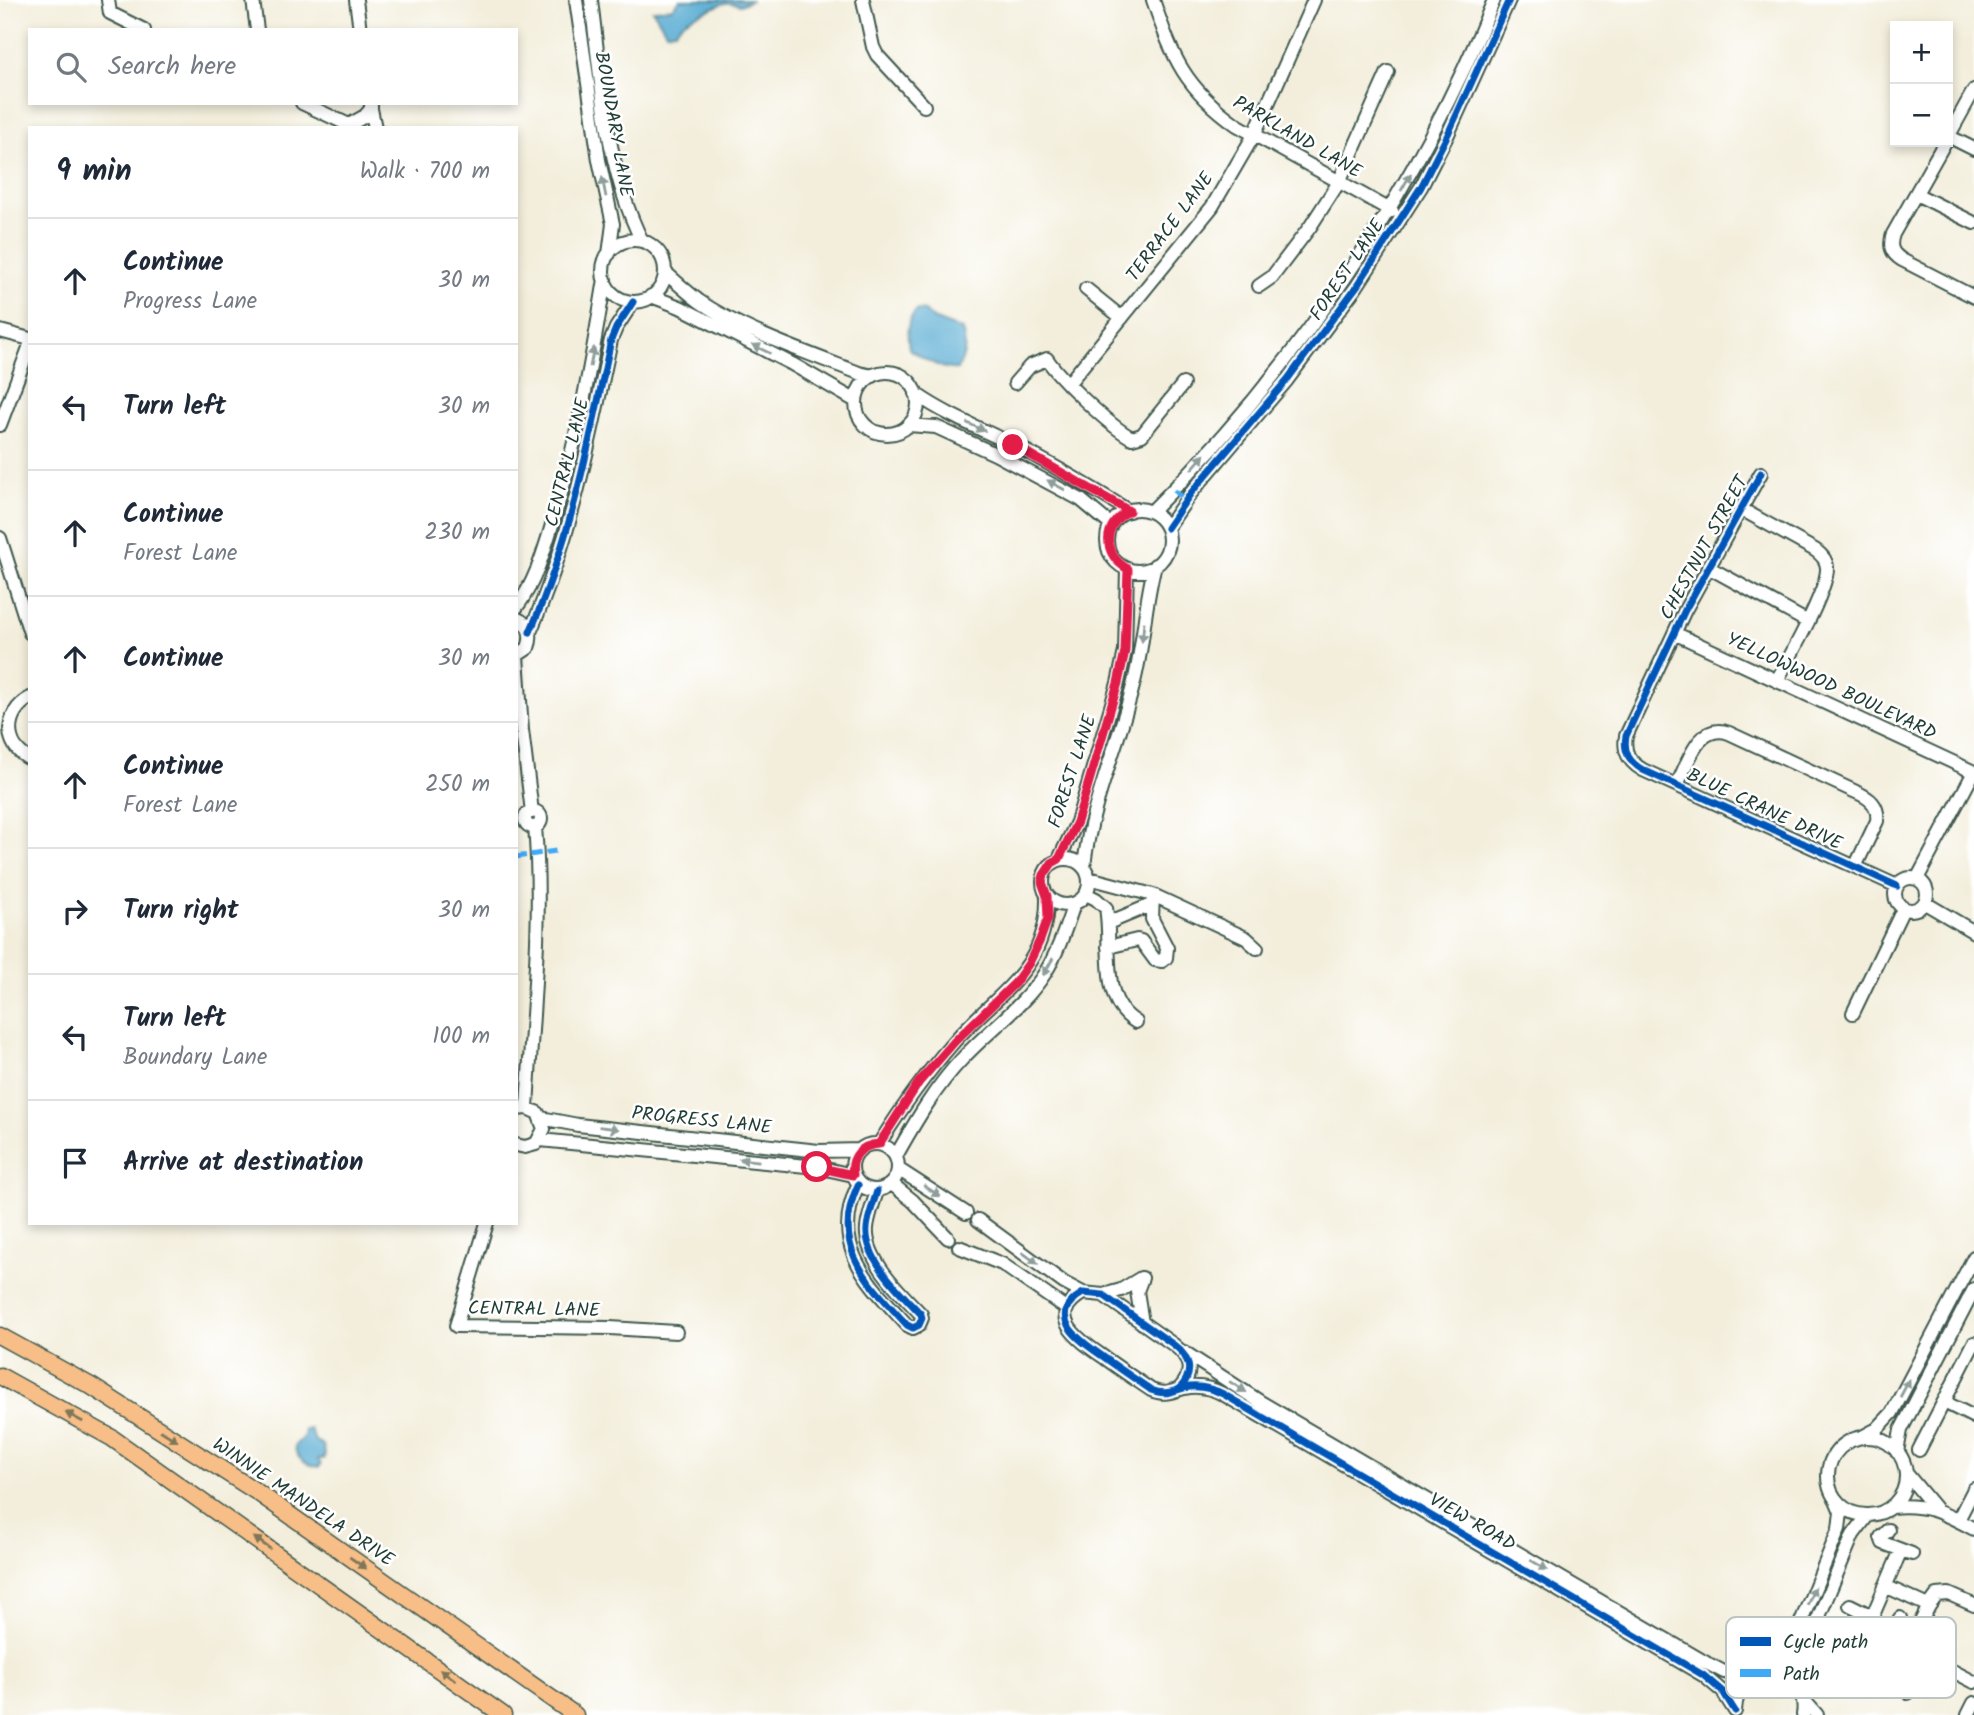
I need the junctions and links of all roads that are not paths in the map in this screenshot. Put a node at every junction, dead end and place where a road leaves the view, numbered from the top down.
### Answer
1 (108, 0) edge
2 (356, 0) edge
3 (576, 0) edge
4 (591, 0) edge
5 (1153, 0) edge
6 (1314, 0) edge
7 (1494, 0) edge
8 (1509, 0) edge
9 (251, 1) edge
10 (868, 1) edge
11 (140, 28) edge
12 (257, 28) edge
13 (360, 28) edge
14 (1388, 72) dead end
15 (1974, 90) edge
16 (306, 105) edge
17 (371, 106) edge
18 (924, 106) dead end
19 (349, 126) edge
20 (352, 126) edge
21 (375, 126) edge
22 (1953, 128) edge
23 (1254, 135) junction
24 (1953, 139) edge
25 (1942, 147) edge
26 (1974, 149) edge
27 (1339, 182) junction
28 (1916, 194) junction
29 (1387, 209) junction
30 (1400, 216) junction
31 (1974, 223) edge
32 (642, 241) junction
33 (609, 254) junction
34 (665, 272) junction
35 (605, 279) junction
36 (1259, 286) dead end
37 (1086, 289) dead end
38 (651, 296) junction
39 (1974, 297) edge
40 (633, 302) junction
41 (1122, 318) junction
42 (0, 331) edge
43 (28, 338) edge
44 (28, 350) edge
45 (873, 376) junction
46 (1015, 383) dead end
47 (1068, 384) junction
48 (1183, 384) dead end
49 (916, 394) junction
50 (856, 401) junction
51 (0, 425) edge
52 (908, 425) junction
53 (1761, 473) dead end
54 (1741, 509) junction
55 (1129, 511) junction
56 (1151, 512) junction
57 (1111, 525) junction
58 (1167, 528) junction
59 (0, 538) edge
60 (1155, 565) junction
61 (1709, 567) junction
62 (1128, 569) junction
63 (518, 605) edge
64 (518, 619) edge
65 (1808, 622) junction
66 (28, 627) edge
67 (530, 632) junction
68 (1674, 633) junction
69 (518, 655) edge
70 (518, 671) edge
71 (1777, 680) junction
72 (28, 700) edge
73 (0, 710) edge
74 (14, 712) junction
75 (6, 743) edge
76 (1626, 753) joint
77 (28, 758) edge
78 (1974, 772) edge
79 (1677, 785) junction
80 (1059, 859) junction
81 (1855, 867) junction
82 (1087, 872) junction
83 (1917, 879) junction
84 (1897, 886) junction
85 (1086, 894) junction
86 (1047, 896) junction
87 (1152, 900) junction
88 (1925, 903) junction
89 (1074, 904) junction
90 (1903, 909) junction
91 (1108, 923) junction
92 (1974, 932) edge
93 (1108, 947) junction
94 (1258, 948) dead end
95 (1853, 1013) dead end
96 (1136, 1022) dead end
97 (522, 1109) edge
98 (541, 1118) junction
99 (540, 1140) junction
100 (879, 1144) junction
101 (518, 1146) edge
102 (859, 1150) junction
103 (897, 1162) junction
104 (856, 1180) junction
105 (892, 1184) junction
106 (877, 1191) junction
107 (966, 1213) dead end
108 (978, 1220) dead end
109 (486, 1225) edge
110 (947, 1238) dead end
111 (959, 1247) dead end
112 (1974, 1257) edge
113 (1974, 1289) edge
114 (1083, 1293) junction
115 (1103, 1295) junction
116 (1067, 1309) junction
117 (1142, 1323) junction
118 (676, 1332) dead end
119 (0, 1336) edge
120 (1974, 1343) edge
121 (1181, 1350) junction
122 (0, 1376) edge
123 (1179, 1390) junction
124 (1944, 1402) junction
125 (1974, 1417) edge
126 (1862, 1437) junction
127 (1919, 1450) dead end
128 (1897, 1452) junction
129 (1906, 1473) junction
130 (1974, 1489) edge
131 (1835, 1498) junction
132 (1891, 1507) junction
133 (1937, 1510) junction
134 (1868, 1515) junction
135 (1958, 1520) junction
136 (1974, 1529) edge
137 (1888, 1530) dead end
138 (1885, 1586) junction
139 (1590, 1602) junction
140 (1850, 1605) dead end
141 (1974, 1605) edge
142 (1929, 1606) junction
143 (1872, 1616) joint
144 (1802, 1617) edge
145 (1819, 1617) edge
146 (1923, 1617) edge
147 (1726, 1672) edge
148 (1956, 1673) edge
149 (1974, 1682) edge
150 (1726, 1697) edge
151 (1727, 1698) edge
152 (1804, 1698) edge
153 (1974, 1703) edge
154 (1736, 1713) edge
155 (503, 1715) edge
156 (575, 1715) edge
157 (1817, 1715) edge
158 (1968, 1715) edge

1 - 11 street
2 - 13 street
33 -> 3 street, BOUNDARY LANE
4 - 32 street, BOUNDARY LANE
5 - 23 street, PARKLAND LANE
6 - 23 street, TERRACE LANE
29 -> 7 street, FOREST LANE
8 - 30 street, FOREST LANE
9 - 12 street
10 - 18 street
14 - 27 street
15 - 22 street
16 - 19 street
17 - 20 street
17 - 21 street
23 - 27 street, PARKLAND LANE
23 - 41 street, TERRACE LANE
24 - 26 street
25 - 28 street
27 - 29 street, PARKLAND LANE
27 - 36 street
28 - 31 street
28 - 39 street
29 - 30 street, PARKLAND LANE
56 -> 29 street, FOREST LANE
30 - 58 street, FOREST LANE
32 - 33 street
32 - 34 street
33 - 35 street
34 - 38 street
34 - 45 street
35 - 40 street
63 -> 35 street, CENTRAL LANE
37 - 41 street
38 - 40 street
50 -> 38 street
40 - 67 street, CENTRAL LANE
41 - 47 street, TERRACE LANE
42 - 43 street
44 - 51 street
45 - 49 street
45 - 50 street
46 - 47 street
47 - 48 street
49 - 52 street
49 -> 55 street
50 - 52 street
57 -> 52 street
53 - 54 street, CHESTNUT STREET
54 - 61 street, CHESTNUT STREET
54 - 65 street
55 - 56 street
55 - 57 street
56 - 58 street
57 - 62 street
58 - 60 street
59 - 66 street
60 - 62 street
60 -> 82 street, FOREST LANE
61 - 65 street
61 - 68 street, CHESTNUT STREET
62 - 80 street, FOREST LANE
64 - 67 street
65 - 71 street
67 - 69 street, CENTRAL LANE
68 - 71 street, YELLOWWOOD BOULEVARD
68 - 76 street, CHESTNUT STREET
70 - 97 street, CENTRAL LANE
71 - 78 street, YELLOWWOOD BOULEVARD
72 - 74 street
73 - 74 street
74 - 75 street
75 - 77 street
76 - 79 street, BLUE CRANE DRIVE
78 - 83 street
79 - 81 street, BLUE CRANE DRIVE
79 - 81 street
80 - 82 street
80 - 86 street
81 - 84 street, BLUE CRANE DRIVE
82 - 85 street
82 - 87 street
83 - 84 street
83 - 88 street
84 - 90 street
85 - 89 street
85 - 91 street
86 - 89 street
86 - 100 street
87 - 91 street
87 - 93 street
87 - 94 street
88 - 90 street
88 - 92 street
89 -> 103 street
90 - 95 street
91 - 93 street
93 - 96 street
97 - 98 street
98 - 99 street
98 -> 102 street, PROGRESS LANE
99 - 101 street, PROGRESS LANE
104 -> 99 street, PROGRESS LANE
100 - 102 street
100 - 103 street
102 - 104 street
103 - 105 street
103 -> 107 street
104 - 106 street
104 - 106 street
105 - 106 street
105 - 110 street
108 -> 114 street
109 - 118 street, CENTRAL LANE
111 - 116 street
126 -> 112 street
113 - 128 street
114 - 115 street, VIEW ROAD
114 - 116 street
115 - 117 street, VIEW ROAD
115 - 117 street
116 - 123 street, VIEW ROAD
117 - 121 street, VIEW ROAD
119 -> 156 main road, WINNIE MANDELA DRIVE
120 - 124 street
121 - 123 street
121 -> 139 street, VIEW ROAD
155 -> 122 main road
123 - 139 street, VIEW ROAD
124 - 125 street
124 - 127 street
126 - 128 street
126 - 131 street
128 - 129 street
129 - 132 street
129 - 133 street
130 - 135 street
131 - 134 street
144 -> 131 street
132 - 133 street
132 - 134 street
133 - 135 street
134 - 145 street
135 - 136 street
137 - 138 street
138 - 142 street
138 - 143 street
139 - 147 street, VIEW ROAD
139 - 150 street, VIEW ROAD
140 - 143 street
141 - 142 street
142 - 146 street
148 - 149 street
151 - 154 street, VIEW ROAD
152 - 157 street, VIEW ROAD
153 - 158 street

